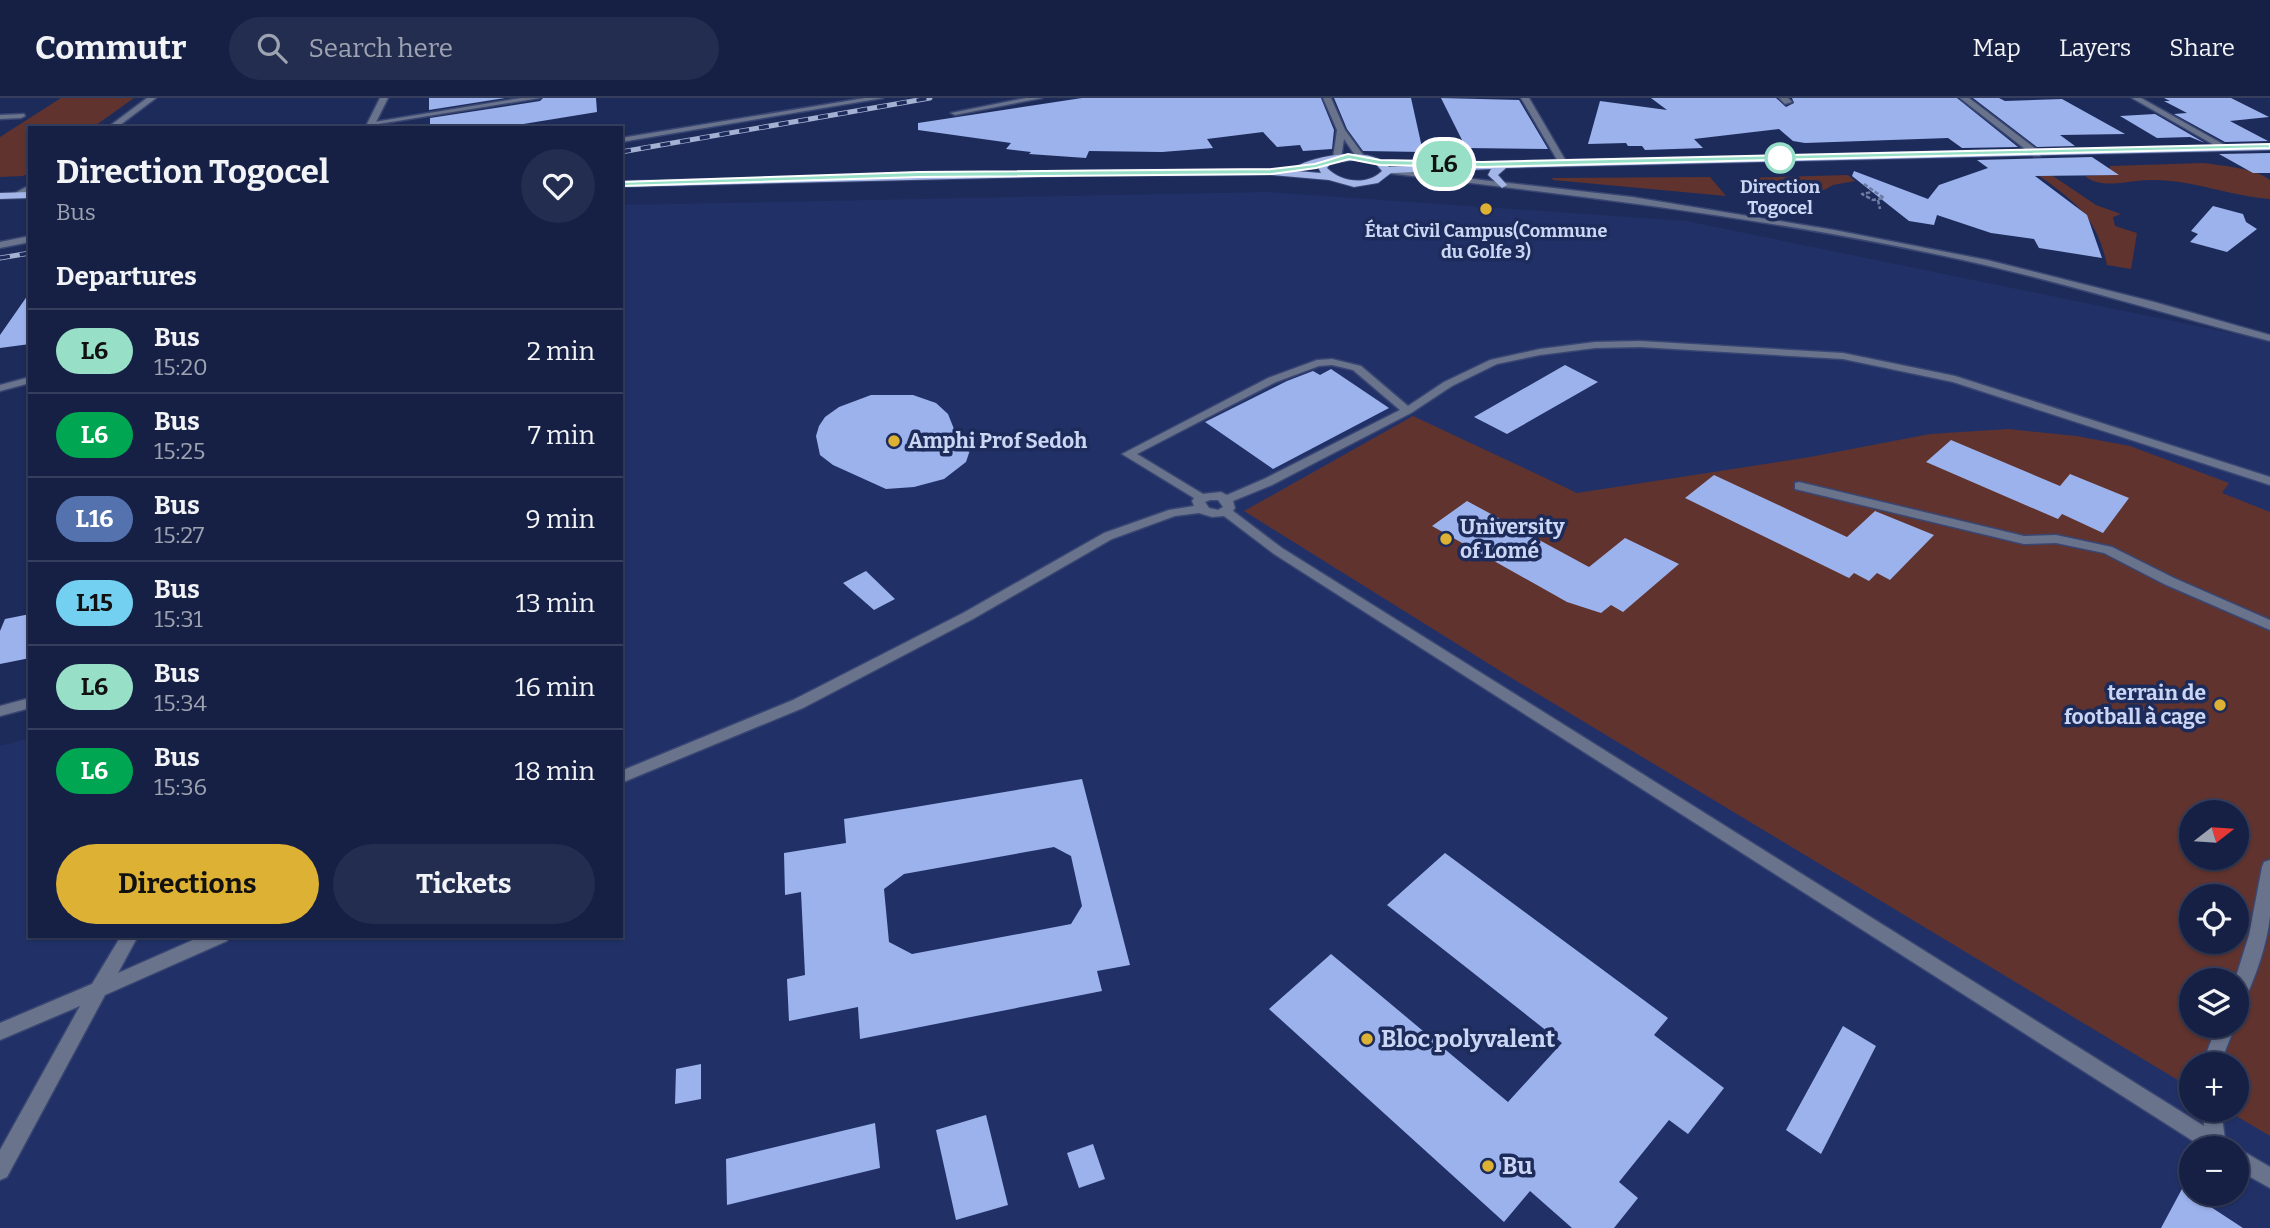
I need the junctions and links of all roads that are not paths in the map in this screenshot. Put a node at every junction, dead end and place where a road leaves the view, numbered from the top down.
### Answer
1 (152, 98) edge
2 (384, 98) edge
3 (536, 98) edge
4 (826, 98) edge
5 (879, 98) edge
6 (1038, 98) edge
7 (1327, 98) edge
8 (1525, 98) edge
9 (1964, 98) edge
10 (2136, 98) edge
11 (832, 106) junction
12 (955, 113) dead end
13 (21, 116) dead end
14 (0, 117) edge
15 (370, 125) edge
16 (114, 126) edge
17 (1341, 130) junction
18 (623, 140) edge
19 (2270, 147) edge
20 (2226, 148) junction
21 (2037, 154) junction
22 (1360, 156) junction
23 (1332, 160) junction
24 (1563, 163) junction
25 (1505, 164) junction
26 (1384, 170) junction
27 (1272, 172) junction
28 (1330, 177) junction
29 (623, 184) edge
30 (1502, 185) junction
31 (24, 195) edge
32 (0, 196) edge
33 (28, 239) edge
34 (0, 245) edge
35 (2270, 338) edge
36 (28, 381) edge
37 (0, 388) edge
38 (1407, 411) junction
39 (2270, 481) edge
40 (1799, 486) dead end
41 (1201, 504) junction
42 (1226, 505) junction
43 (2270, 625) edge
44 (28, 704) edge
45 (0, 711) edge
46 (623, 776) edge
47 (2270, 867) edge
48 (129, 938) edge
49 (217, 938) edge
50 (2249, 968) edge
51 (97, 990) junction
52 (0, 1032) edge
53 (2203, 1136) edge
54 (2249, 1165) edge
55 (0, 1170) edge
56 (2270, 1178) edge

1 - 16 street
2 - 15 street
3 - 15 street
4 - 11 street
5 - 11 street
6 - 12 street
7 - 17 street
8 - 24 street
9 - 21 street
10 - 20 street
11 - 18 street
13 - 14 street
17 - 22 street
17 - 23 street
19 - 20 main road
20 - 21 main road
21 - 24 main road
22 - 23 main road
22 - 26 main road
23 - 27 main road
23 - 28 main road
24 - 25 main road
25 - 26 main road
25 - 30 main road
26 - 28 main road
26 - 30 street
27 - 28 main road
27 - 29 main road
30 - 35 street
31 - 32 main road
33 - 34 street
36 - 37 street
38 - 39 street
38 - 41 street
38 - 42 street
40 - 43 street
41 - 42 street
41 - 42 street
41 - 46 street
42 - 53 street
44 - 45 street
47 - 50 street
48 - 51 street
49 - 51 street
51 - 52 street
51 - 55 street
54 - 56 street

